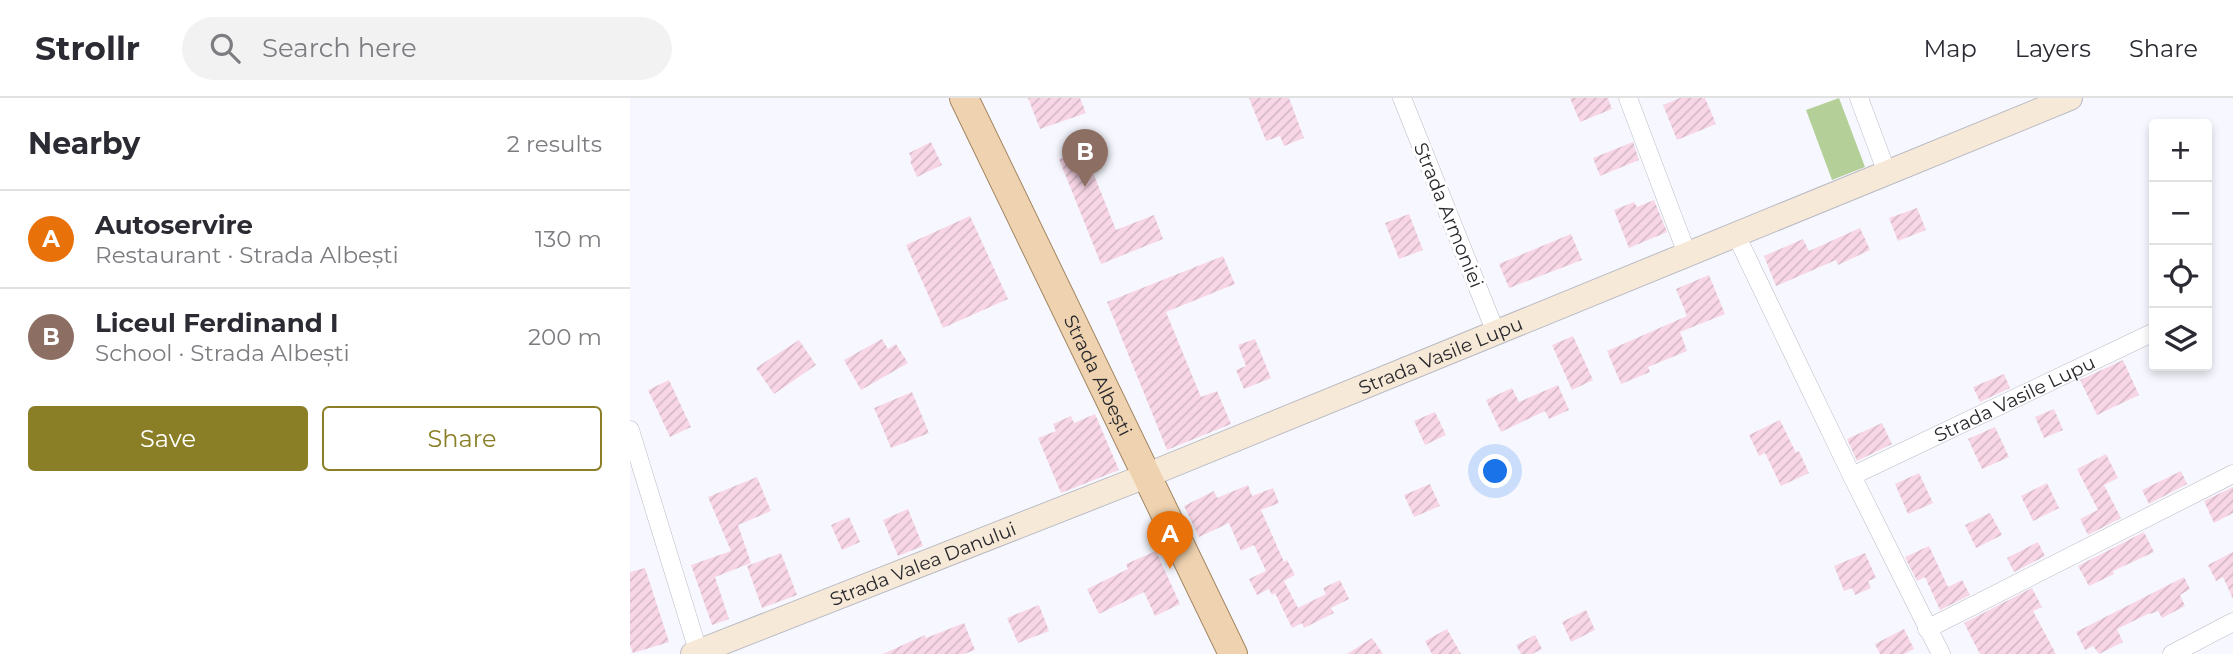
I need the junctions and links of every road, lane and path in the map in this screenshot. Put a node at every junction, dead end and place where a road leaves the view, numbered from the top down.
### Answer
1 (964, 98) edge
2 (1402, 98) edge
3 (1628, 98) edge
4 (1859, 98) edge
5 (2070, 98) edge
6 (1887, 173) junction
7 (1736, 235) junction
8 (1687, 254) junction
9 (1496, 332) junction
10 (2149, 334) edge
11 (630, 430) edge
12 (2233, 474) edge
13 (1146, 475) junction
14 (1852, 477) junction
15 (2233, 622) edge
16 (1927, 629) junction
17 (697, 653) edge
18 (1233, 654) edge
19 (1941, 654) edge
20 (2172, 654) edge

1 - 13 main road, Strada Albești
2 - 9 street, Strada Armoniei
3 - 8 street
4 - 6 street
5 - 6 main road, Strada Vasile Lupu
6 - 7 main road, Strada Vasile Lupu
7 - 8 main road, Strada Vasile Lupu
7 - 14 street
8 - 9 main road, Strada Vasile Lupu
9 - 13 main road, Strada Vasile Lupu
10 - 14 street, Strada Vasile Lupu
11 - 17 street
12 - 16 street
13 - 17 main road, Strada Valea Danului
13 - 18 main road, Strada Albești
14 - 16 street
15 - 20 street
16 - 19 street

